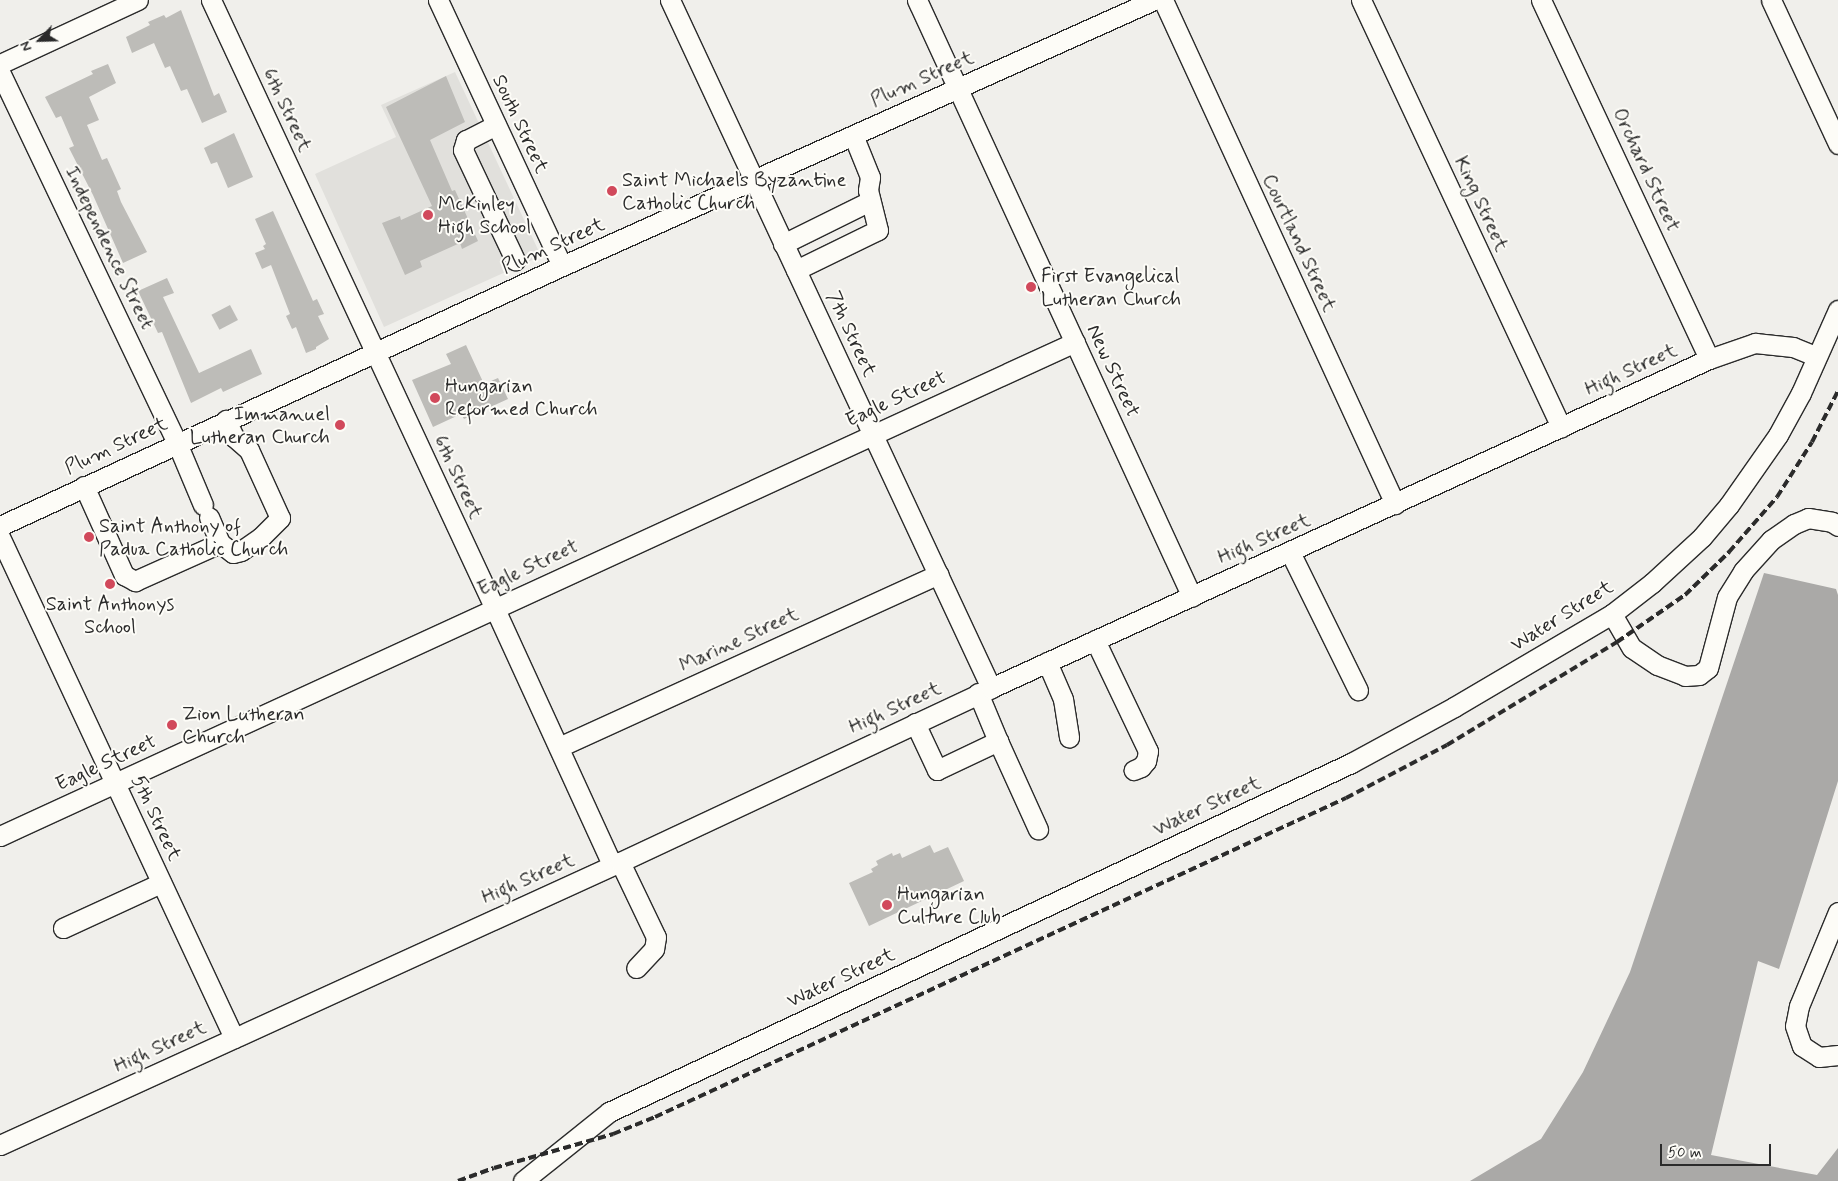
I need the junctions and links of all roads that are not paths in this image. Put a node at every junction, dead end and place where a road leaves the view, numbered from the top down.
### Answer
1 (138, 0) edge
2 (211, 0) edge
3 (438, 0) edge
4 (670, 0) edge
5 (917, 0) edge
6 (1154, 0) edge
7 (1163, 0) edge
8 (1361, 0) edge
9 (1541, 0) edge
10 (1771, 0) edge
11 (0, 64) edge
12 (0, 72) edge
13 (958, 87) junction
14 (496, 125) junction
15 (853, 135) junction
16 (1838, 144) edge
17 (754, 181) junction
18 (870, 201) junction
19 (784, 244) junction
20 (515, 260) dead end
21 (562, 266) junction
22 (796, 270) junction
23 (1838, 310) edge
24 (1075, 342) junction
25 (375, 352) junction
26 (1815, 356) junction
27 (1709, 359) junction
28 (226, 420) junction
29 (1561, 427) junction
30 (873, 435) junction
31 (177, 443) junction
32 (84, 486) junction
33 (1395, 504) junction
34 (0, 526) edge
35 (1838, 526) edge
36 (0, 537) edge
37 (220, 543) junction
38 (1290, 552) junction
39 (938, 574) junction
40 (1192, 596) junction
41 (495, 609) junction
42 (1612, 614) junction
43 (1095, 640) junction
44 (1047, 662) junction
45 (1358, 690) dead end
46 (985, 691) junction
47 (915, 723) junction
48 (1069, 738) dead end
49 (998, 741) junction
50 (558, 747) junction
51 (1134, 770) dead end
52 (115, 783) junction
53 (1038, 829) dead end
54 (0, 836) edge
55 (616, 864) junction
56 (161, 883) junction
57 (1838, 912) edge
58 (62, 928) dead end
59 (636, 968) dead end
60 (234, 1038) junction
61 (1838, 1055) edge
62 (0, 1145) edge
63 (523, 1181) edge

1 - 11 street
2 - 25 street, 6th Street
3 - 14 street, South Street
4 - 17 street, 7th Street
5 - 13 street, New Street
6 - 13 street, Plum Street
7 - 33 street, Courtland Street
8 - 29 street, King Street
9 - 27 street, Orchard Street
10 - 16 street
12 - 31 street, Independence Street
13 - 15 street, Plum Street
13 - 24 street, New Street
14 - 20 street
14 - 21 street, South Street
15 - 17 street, Plum Street
15 - 18 street
17 - 19 street, 7th Street
17 - 21 street, Plum Street
18 - 19 street
18 - 22 street
19 - 22 street, 7th Street
21 - 25 street, Plum Street
22 - 30 street, 7th Street
23 - 26 street, Water Street
24 - 30 street, Eagle Street
24 - 40 street, New Street
25 - 28 street, Plum Street
25 - 41 street, 6th Street
26 - 27 street, High Street
26 - 42 street, Water Street
27 - 29 street, High Street
28 - 31 street, Plum Street
28 - 37 street
29 - 33 street, High Street
30 - 39 street, 7th Street
30 - 41 street, Eagle Street
31 - 32 street, Plum Street
31 - 37 street, Independence Street
32 - 34 street, Plum Street
32 - 37 street
33 - 38 street, High Street
35 - 42 street
36 - 52 street, 5th Street
38 - 40 street, High Street
38 - 45 street
39 - 46 street, 7th Street
39 - 50 street, Marine Street
40 - 43 street, High Street
41 - 50 street, 6th Street
41 - 52 street, Eagle Street
42 - 63 street, Water Street
43 - 44 street, High Street
43 - 51 street
44 - 46 street, High Street
44 - 48 street
46 - 47 street, High Street
46 - 49 street, 7th Street
47 - 49 street
47 - 55 street, High Street
49 - 53 street, 7th Street
50 - 55 street, 6th Street
52 - 54 street, Eagle Street
52 - 56 street, 5th Street
55 - 59 street, 6th Street
55 - 60 street, High Street
56 - 58 street
56 - 60 street, 5th Street
57 - 61 street
60 - 62 street, High Street

